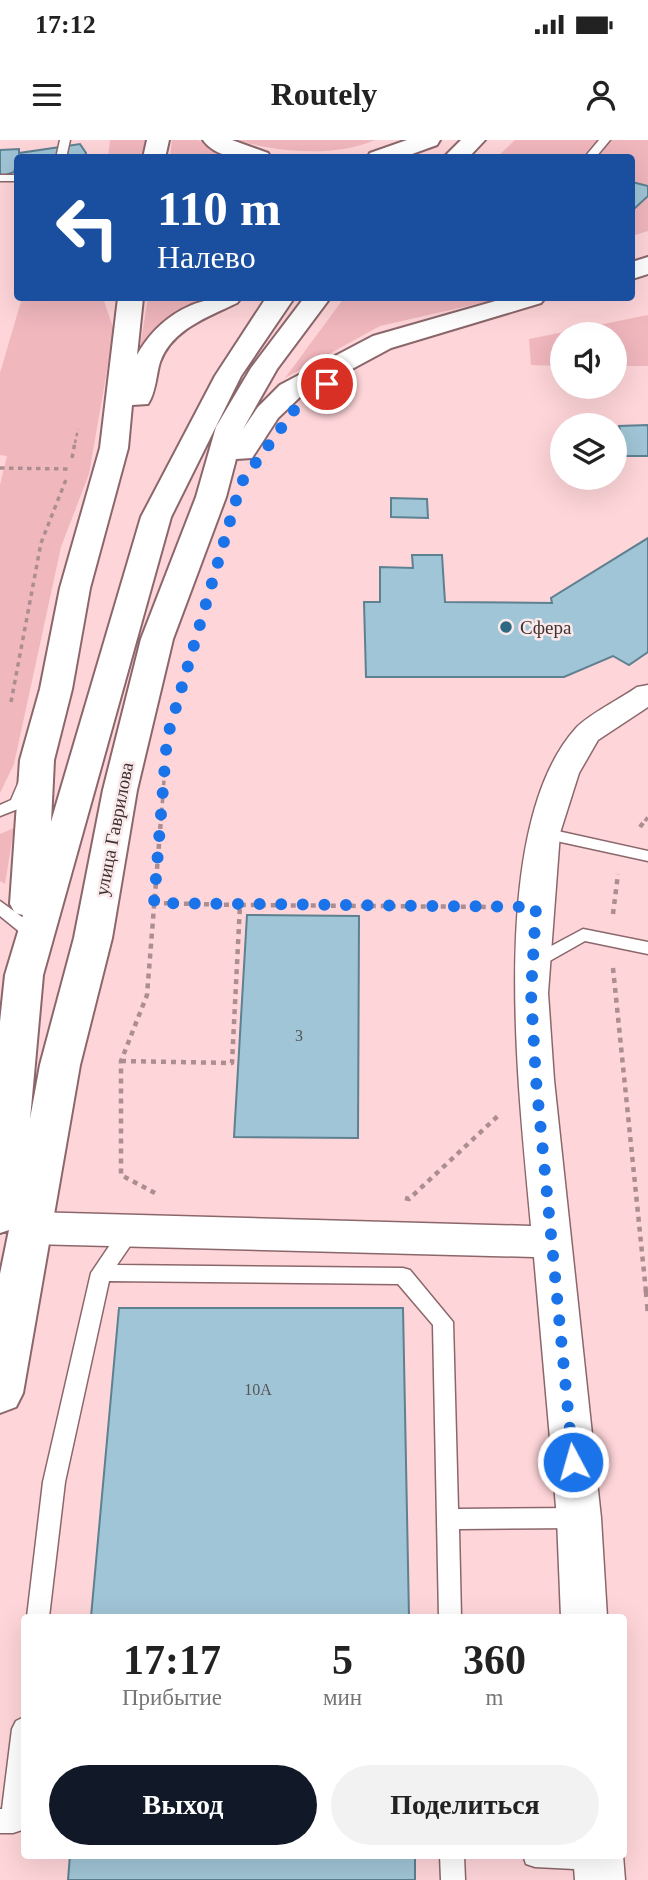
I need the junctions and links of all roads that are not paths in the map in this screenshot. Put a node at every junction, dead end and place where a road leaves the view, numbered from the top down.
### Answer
1 (214, 140) edge
2 (429, 140) edge
3 (442, 140) edge
4 (474, 140) edge
5 (489, 140) edge
6 (605, 140) edge
7 (248, 154) edge
8 (389, 154) edge
9 (428, 154) edge
10 (458, 154) edge
11 (476, 154) edge
12 (593, 154) edge
13 (130, 301) edge
14 (222, 301) edge
15 (278, 301) edge
16 (315, 301) edge
17 (522, 301) edge
18 (114, 448) junction
19 (211, 497) junction
20 (648, 694) edge
21 (37, 760) junction
22 (0, 811) edge
23 (544, 832) junction
24 (648, 856) edge
25 (13, 918) edge
26 (648, 948) edge
27 (533, 963) junction
28 (24, 975) junction
29 (15, 1222) edge
30 (131, 1230) junction
31 (550, 1242) junction
32 (101, 1273) junction
33 (0, 1393) edge
34 (579, 1518) junction
35 (449, 1519) junction
36 (38, 1614) edge
37 (450, 1614) edge
38 (584, 1614) edge
39 (21, 1754) edge
40 (0, 1821) edge
41 (452, 1859) edge
42 (563, 1859) edge
43 (599, 1864) edge
44 (453, 1880) edge

1 - 7 main road
2 - 8 main road
3 - 9 main road
4 - 10 main road
5 - 11 main road
6 - 12 lane
13 - 18 main road
14 - 18 main road
15 - 28 main road, улица Гаврилова
16 - 19 main road, улица Гаврилова
17 - 19 main road
18 - 21 main road
19 - 29 main road, улица Гаврилова
20 - 23 street
21 - 22 lane
21 - 25 main road
23 - 24 lane
23 - 27 street
25 - 28 main road
26 - 27 lane
27 - 31 street
28 - 29 main road, улица Гаврилова
29 - 30 street
29 - 33 main road, улица Гаврилова
30 - 31 street
30 - 32 lane
31 - 34 street
32 - 35 lane
32 - 36 lane
34 - 35 lane
34 - 38 street
35 - 37 lane
39 - 40 lane
41 - 44 lane
42 - 43 lane

